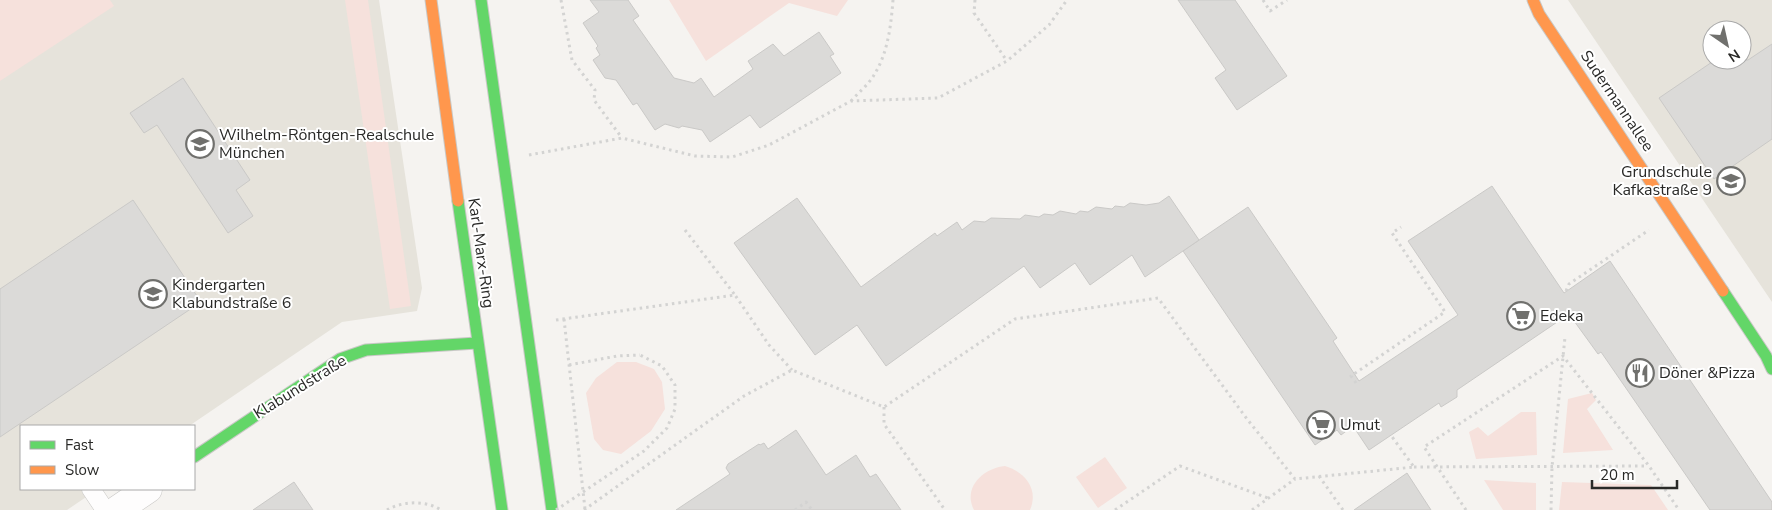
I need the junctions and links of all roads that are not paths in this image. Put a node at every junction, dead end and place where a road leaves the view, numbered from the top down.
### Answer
1 (430, 0) edge
2 (481, 0) edge
3 (1533, 0) edge
4 (477, 343) junction
5 (1772, 369) edge
6 (195, 457) edge
7 (92, 490) edge
8 (147, 490) edge
9 (105, 510) edge
10 (117, 510) edge
11 (502, 510) edge
12 (552, 510) edge

1 - 4 main road, Karl-Marx-Ring
2 - 12 main road
3 - 5 main road, Sudermannallee
4 - 6 main road, Klabundstraße
4 - 11 main road, Karl-Marx-Ring
7 - 9 lane
8 - 10 street

